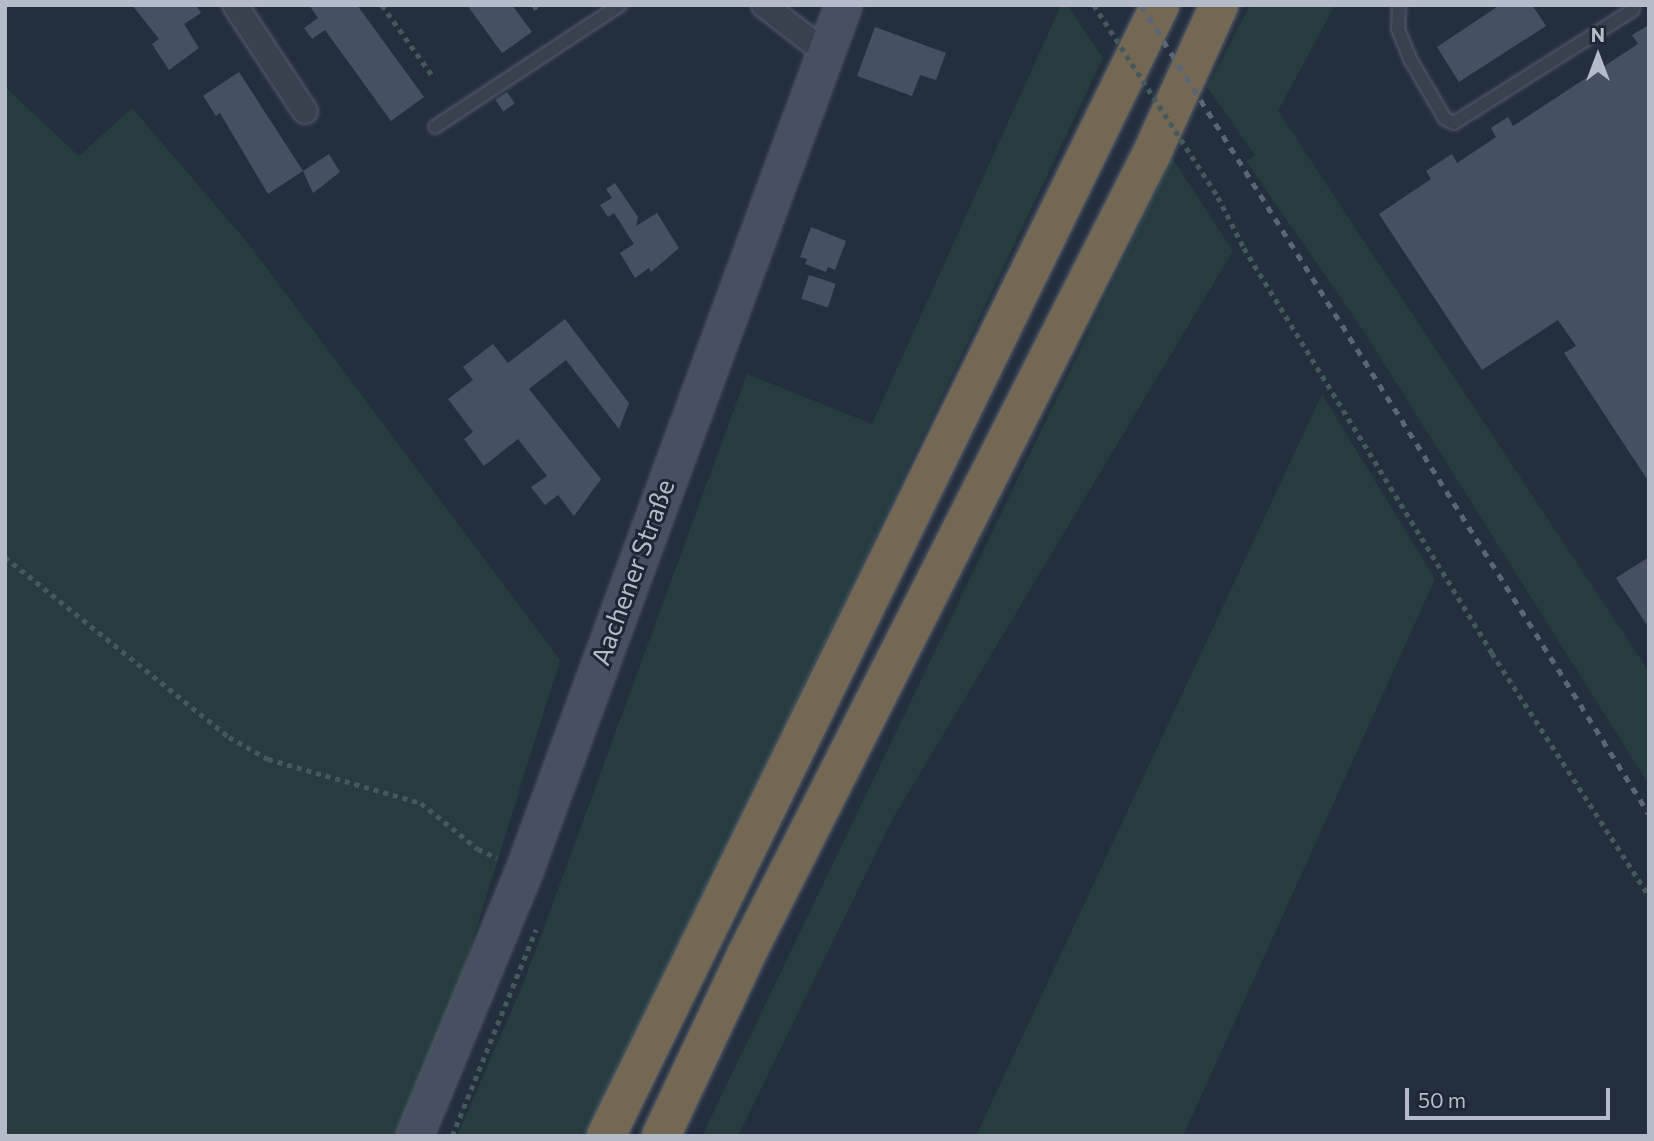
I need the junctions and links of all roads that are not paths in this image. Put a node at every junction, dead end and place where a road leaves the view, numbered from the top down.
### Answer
1 (621, 5) edge
2 (764, 5) edge
3 (843, 5) edge
4 (1160, 5) edge
5 (1219, 5) edge
6 (1399, 5) edge
7 (247, 9) edge
8 (1633, 10) dead end
9 (825, 53) junction
10 (304, 111) dead end
11 (435, 127) dead end
12 (414, 1136) edge
13 (606, 1136) edge
14 (661, 1136) edge

1 - 11 lane
2 - 9 street
3 - 9 main road, Aachener Straße
4 - 13 highway
5 - 14 highway
6 - 8 lane
7 - 10 street
9 - 12 main road, Aachener Straße

